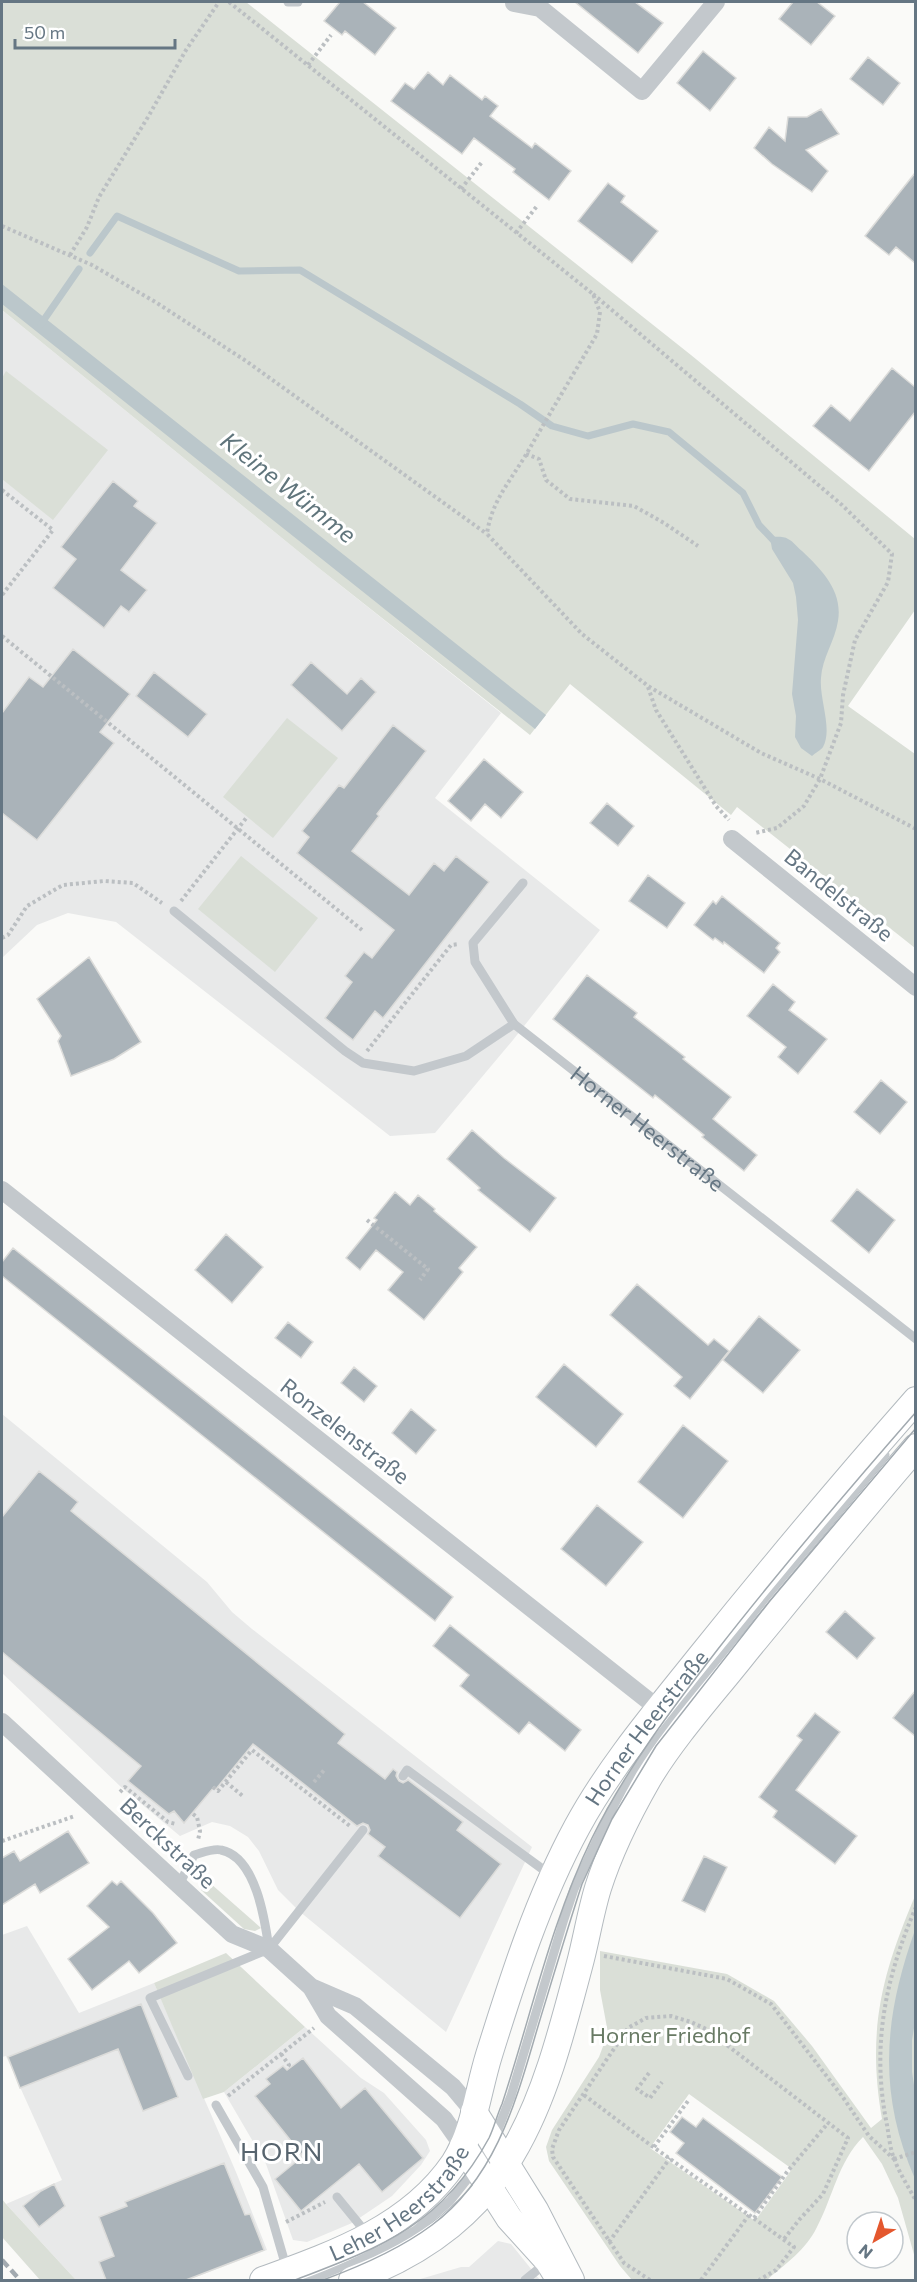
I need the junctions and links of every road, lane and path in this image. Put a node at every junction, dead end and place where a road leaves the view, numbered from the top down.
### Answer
1 (219, 2) edge
2 (229, 2) edge
3 (288, 2) edge
4 (298, 2) edge
5 (716, 2) edge
6 (514, 3) dead end
7 (331, 35) dead end
8 (308, 65) junction
9 (482, 162) dead end
10 (461, 189) junction
11 (537, 206) dead end
12 (2, 226) edge
13 (516, 233) junction
14 (70, 255) junction
15 (593, 294) junction
16 (526, 454) junction
17 (2, 490) edge
18 (487, 534) junction
19 (698, 546) dead end
20 (2, 595) edge
21 (2, 636) edge
22 (648, 686) junction
23 (820, 779) junction
24 (247, 817) dead end
25 (238, 828) junction
26 (915, 829) edge
27 (751, 835) dead end
28 (732, 839) joint
29 (523, 884) dead end
30 (174, 910) junction
31 (362, 930) dead end
32 (2, 938) edge
33 (473, 943) junction
34 (915, 987) edge
35 (514, 1024) junction
36 (360, 1061) junction
37 (2, 1190) edge
38 (367, 1220) dead end
39 (420, 1280) dead end
40 (915, 1339) edge
41 (915, 1400) edge
42 (904, 1446) edge
43 (659, 1709) junction
44 (2, 1722) edge
45 (325, 1769) dead end
46 (403, 1776) dead end
47 (226, 1782) junction
48 (314, 1782) dead end
49 (213, 1787) dead end
50 (120, 1792) dead end
51 (244, 1797) dead end
52 (96, 1809) junction
53 (176, 1824) dead end
54 (361, 1832) joint
55 (2, 1841) edge
56 (554, 1877) junction
57 (179, 1885) junction
58 (915, 1907) edge
59 (269, 1949) junction
60 (583, 1951) junction
61 (312, 1987) junction
62 (328, 2016) junction
63 (281, 2054) junction
64 (286, 2068) dead end
65 (649, 2073) dead end
66 (188, 2076) dead end
67 (662, 2082) dead end
68 (584, 2095) junction
69 (688, 2101) dead end
70 (216, 2105) joint
71 (474, 2112) junction
72 (828, 2122) junction
73 (493, 2142) junction
74 (654, 2147) junction
75 (915, 2152) edge
76 (670, 2158) junction
77 (896, 2158) junction
78 (507, 2165) junction
79 (476, 2167) junction
80 (337, 2197) joint
81 (915, 2201) edge
82 (749, 2215) junction
83 (754, 2218) junction
84 (275, 2227) junction
85 (370, 2237) junction
86 (784, 2240) junction
87 (609, 2242) junction
88 (554, 2271) edge
89 (298, 2276) edge
90 (263, 2280) edge
91 (352, 2280) edge
92 (525, 2280) edge
93 (571, 2280) edge
94 (650, 2280) edge
95 (701, 2280) edge
96 (759, 2280) edge

1 - 14 path
2 - 8 path
3 - 4 lane
5 - 6 street
7 - 8 path
8 - 10 path
9 - 10 path
10 - 13 path
11 - 13 path
12 - 14 path
13 - 15 path
14 - 18 path
15 - 16 path
15 - 23 path
16 - 18 path
16 - 19 path
17 - 20 path
18 - 22 path
21 - 25 path
22 - 23 path
22 - 28 path
23 - 26 path
23 - 27 path
24 - 25 path
25 - 30 path
25 - 31 path
28 - 34 street, Bandelstraße
29 - 33 lane
30 - 32 path
30 - 36 lane
33 - 35 lane, Horner Heerstraße
33 - 36 path
35 - 36 lane
35 - 40 lane, Horner Heerstraße
37 - 43 street, Ronzelenstraße
38 - 39 path
41 - 43 main road, Horner Heerstraße
42 - 60 main road, Horner Heerstraße
42 - 73 lane
43 - 56 main road, Horner Heerstraße
44 - 52 street, Berckstraße
45 - 48 path
46 - 56 lane
47 - 49 path
47 - 51 path
47 - 54 path
50 - 53 path
52 - 55 path
52 - 57 street, Berckstraße
54 - 59 lane
56 - 71 main road, Horner Heerstraße
57 - 59 street, Berckstraße
57 - 59 lane
58 - 77 path
59 - 61 street, Berckstraße
59 - 66 lane
60 - 77 path
60 - 78 main road, Horner Heerstraße
61 - 62 street, Berckstraße
61 - 71 street, Berckstraße
62 - 63 path
62 - 79 street, Berckstraße
63 - 64 path
63 - 70 path
65 - 67 path
68 - 72 path
68 - 74 path
68 - 87 path
69 - 74 path
70 - 84 lane
71 - 73 main road
71 - 79 main road, Leher Heerstraße
72 - 83 path
72 - 86 path
73 - 78 main road
73 - 79 lane
74 - 76 path
75 - 77 path
76 - 82 path
76 - 87 path
77 - 81 path
78 - 79 main road, Leher Heerstraße
78 - 93 main road
79 - 85 main road, Leher Heerstraße
79 - 88 main road
79 - 89 lane
79 - 91 main road, Leher Heerstraße
80 - 84 path
80 - 85 lane
82 - 83 path
82 - 95 path
83 - 86 path
84 - 89 lane
85 - 89 main road, Leher Heerstraße
86 - 96 path
87 - 94 path
88 - 92 lane
89 - 90 main road, Leher Heerstraße

